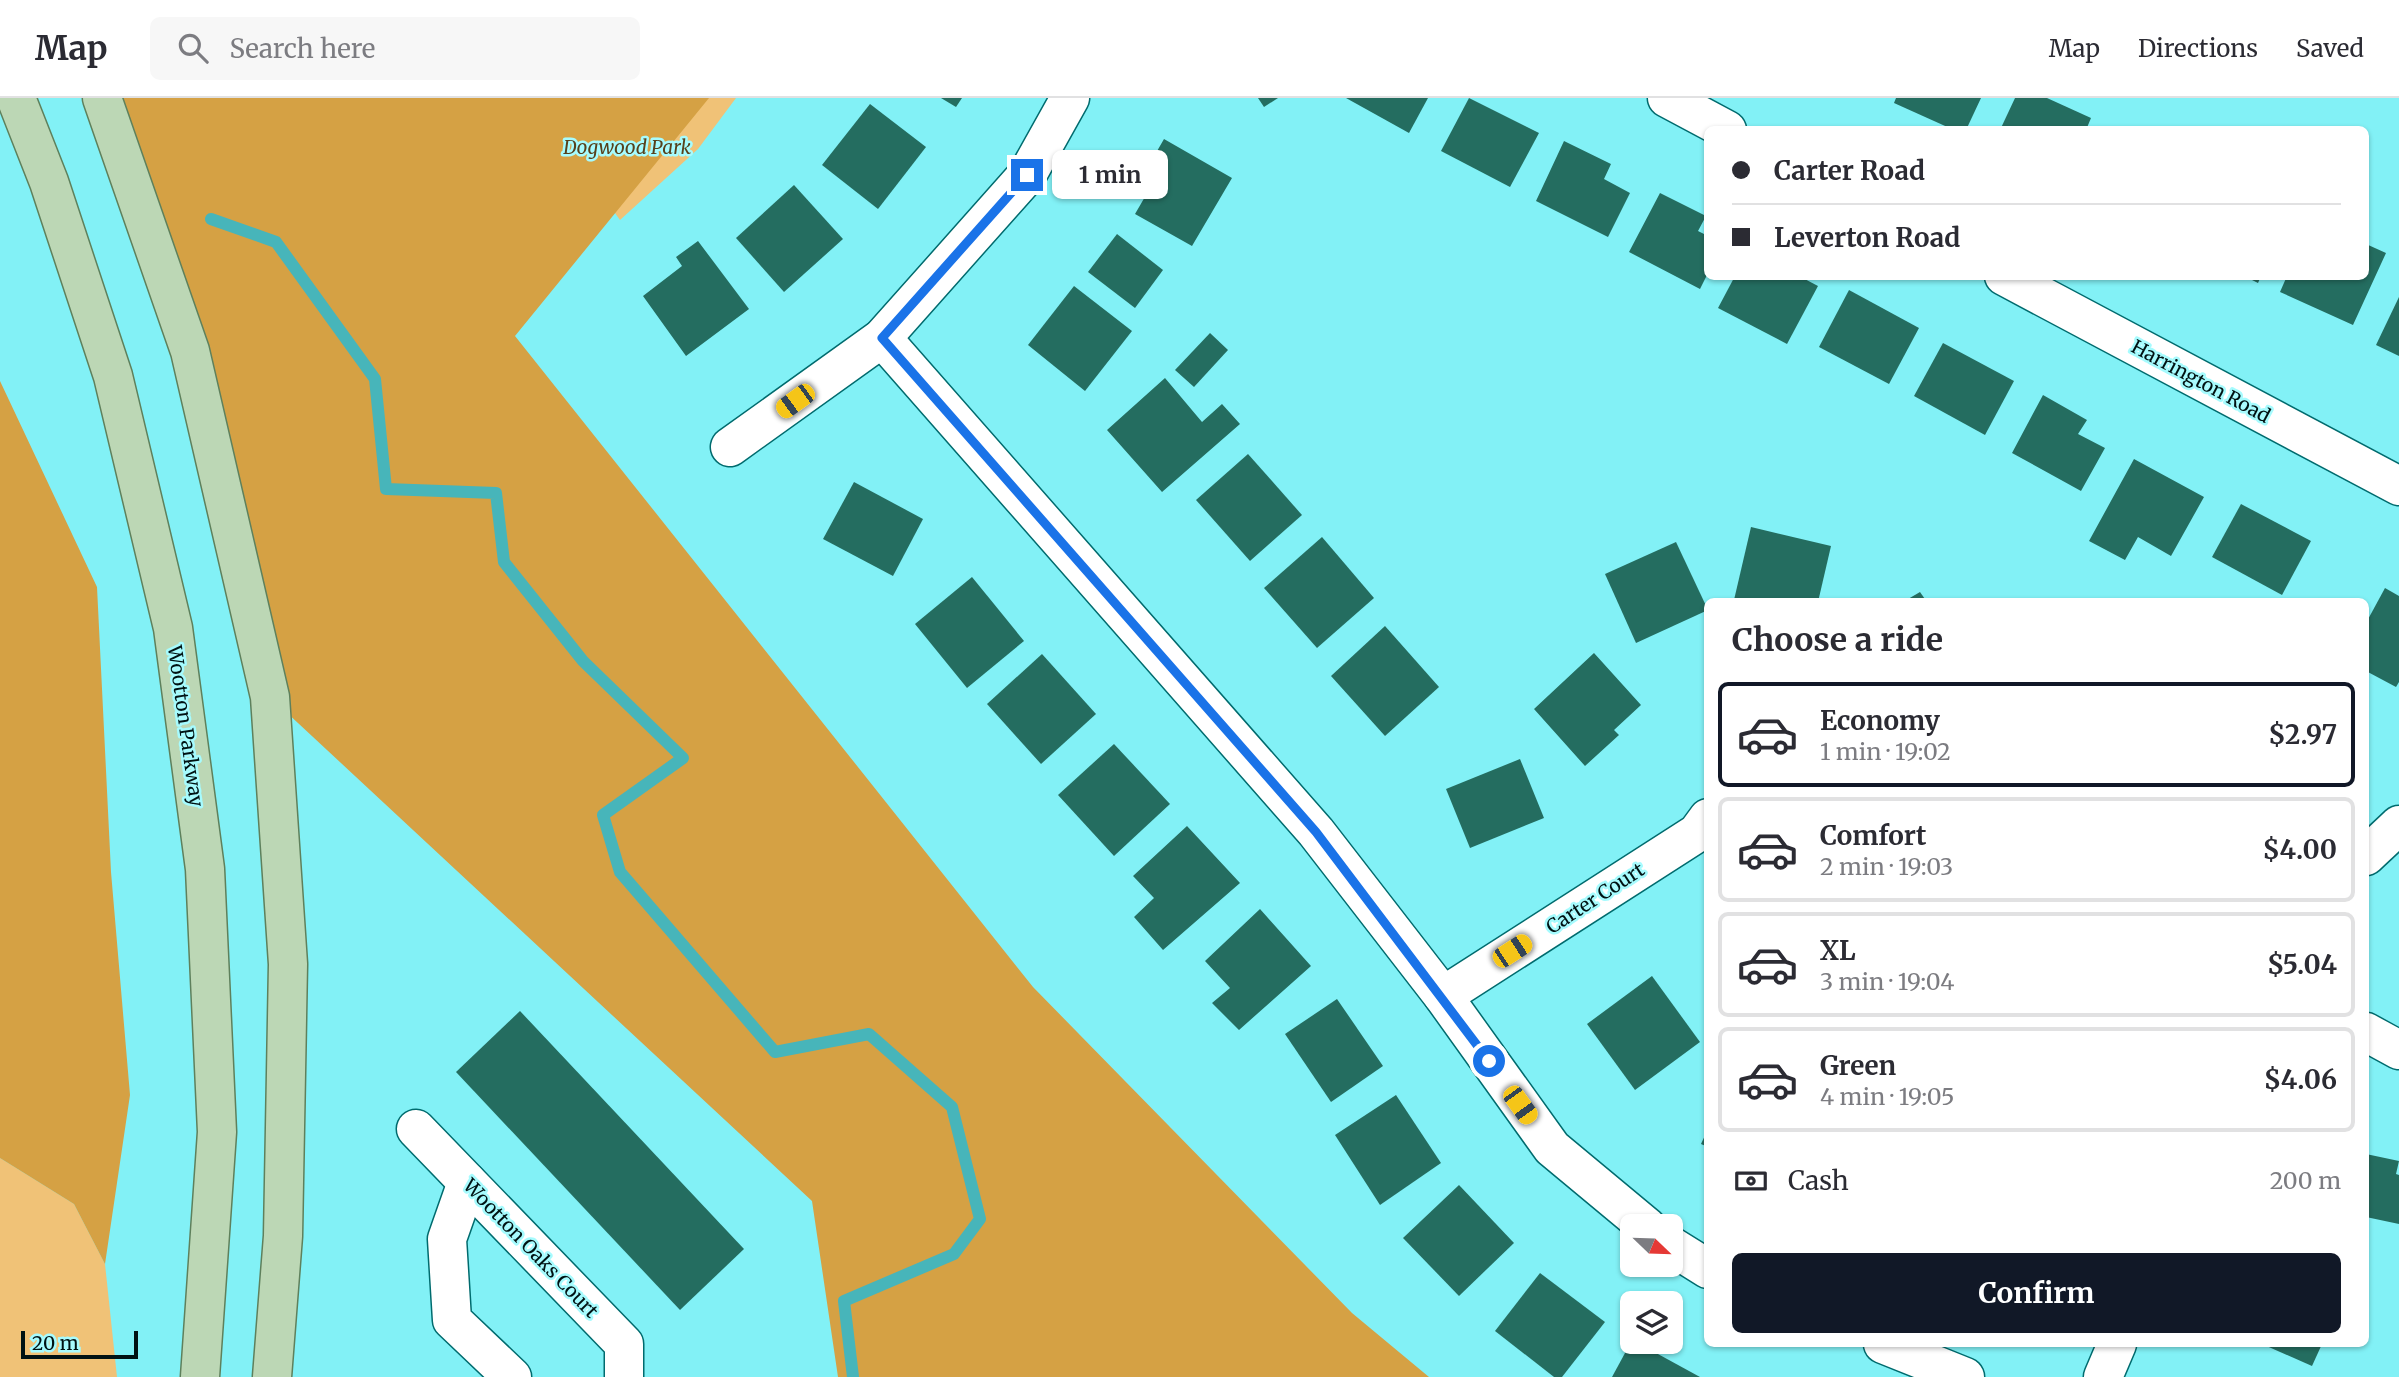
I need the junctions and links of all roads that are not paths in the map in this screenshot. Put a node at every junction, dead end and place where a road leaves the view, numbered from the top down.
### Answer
1 (16, 98) edge
2 (102, 98) edge
3 (1070, 98) edge
4 (1667, 98) edge
5 (1720, 126) edge
6 (2012, 280) edge
7 (882, 338) junction
8 (730, 447) dead end
9 (2399, 486) edge
10 (1704, 823) edge
11 (2399, 825) edge
12 (2369, 853) edge
13 (1443, 996) junction
14 (2369, 1034) edge
15 (2399, 1050) edge
16 (416, 1129) dead end
17 (467, 1182) junction
18 (1631, 1214) edge
19 (1684, 1254) edge
20 (1704, 1267) edge
21 (1890, 1347) edge
22 (2116, 1347) edge
23 (200, 1377) edge
24 (272, 1377) edge
25 (512, 1377) edge
26 (624, 1377) edge
27 (1965, 1377) edge
28 (2103, 1377) edge

1 - 23 main road, Wootton Parkway
2 - 24 main road
3 - 7 street
4 - 5 street
6 - 9 street, Harrington Road
7 - 8 street
7 - 13 street
10 - 13 street, Carter Court
11 - 12 street
13 - 18 street
14 - 15 street
16 - 17 street, Wootton Oaks Court
17 - 25 street
17 - 26 street, Wootton Oaks Court
19 - 20 street
21 - 27 street
22 - 28 street

